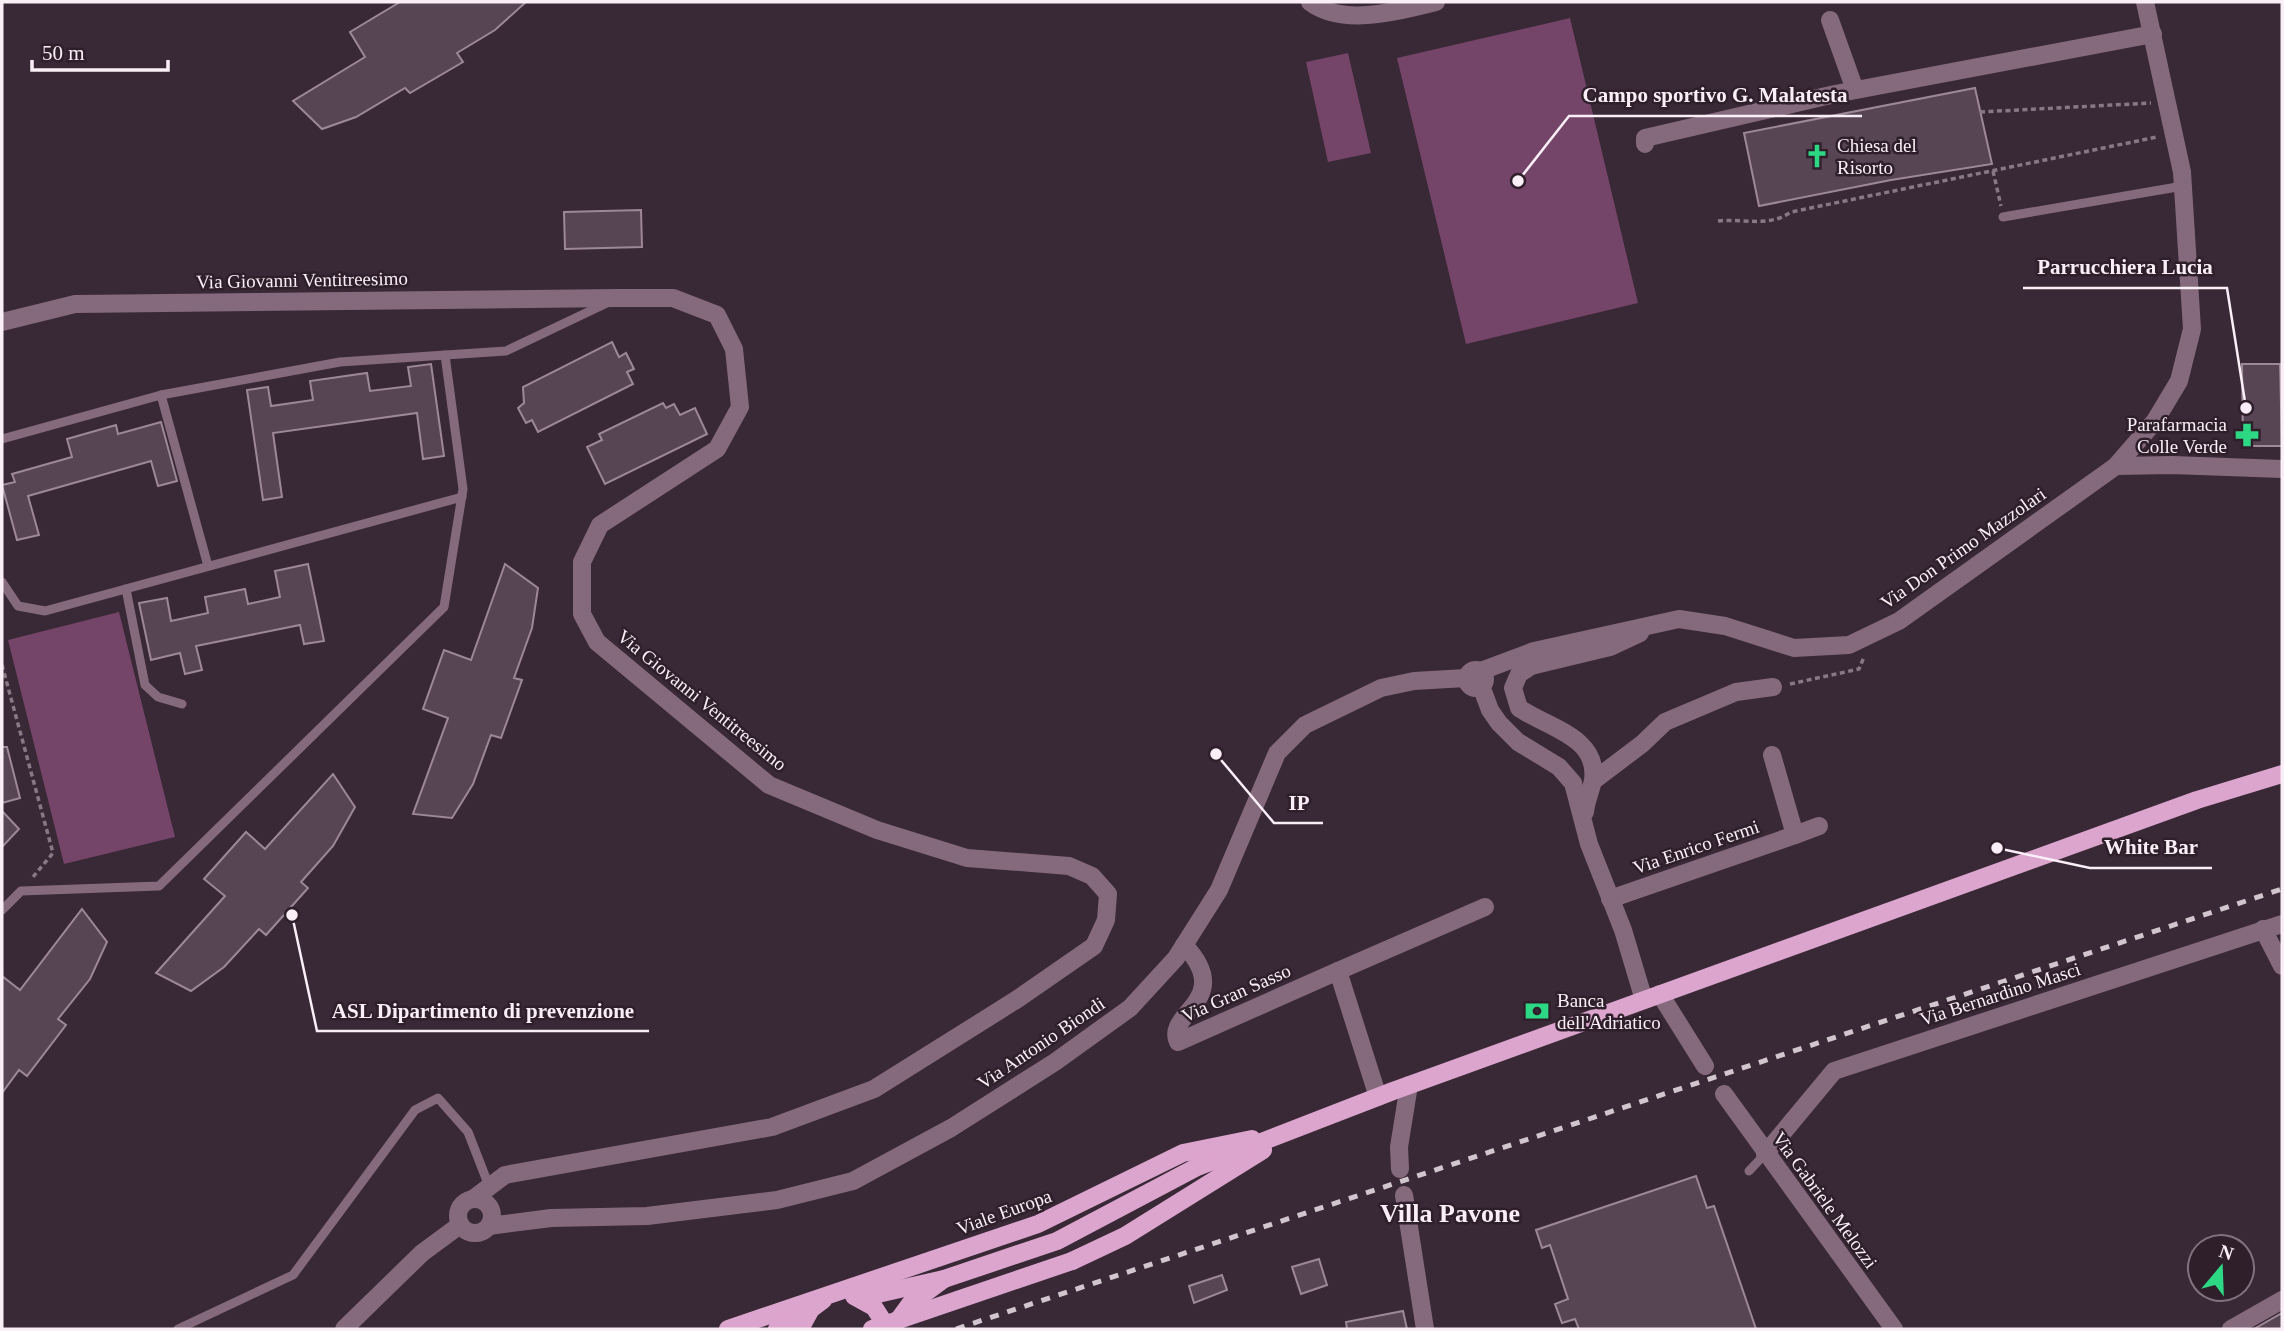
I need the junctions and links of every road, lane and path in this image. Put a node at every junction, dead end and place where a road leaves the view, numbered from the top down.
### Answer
1 (1310, 2) edge
2 (1436, 2) edge
3 (2150, 13) edge
4 (1830, 20) dead end
5 (1855, 90) junction
6 (2167, 102) junction
7 (1980, 112) dead end
8 (2174, 134) junction
9 (1645, 144) dead end
10 (1993, 171) junction
11 (2183, 186) junction
12 (2003, 217) joint
13 (1718, 220) dead end
14 (617, 298) junction
15 (2, 322) edge
16 (445, 355) junction
17 (161, 395) junction
18 (2, 439) edge
19 (2116, 466) junction
20 (2282, 469) edge
21 (461, 497) junction
22 (208, 566) junction
23 (2, 582) edge
24 (126, 589) junction
25 (1662, 621) junction
26 (1875, 633) junction
27 (2, 666) edge
28 (1476, 678) junction
29 (1773, 687) joint
30 (182, 704) dead end
31 (1772, 755) dead end
32 (2282, 774) edge
33 (1593, 781) junction
34 (1584, 819) junction
35 (1819, 826) dead end
36 (1795, 835) junction
37 (21, 891) junction
38 (1610, 899) junction
39 (1485, 907) dead end
40 (2, 910) edge
41 (2282, 924) edge
42 (2263, 929) junction
43 (1184, 945) junction
44 (2282, 967) edge
45 (1338, 971) junction
46 (1652, 997) junction
47 (1705, 1066) dead end
48 (1409, 1085) junction
49 (1724, 1094) dead end
50 (1378, 1097) junction
51 (1290, 1133) junction
52 (1765, 1154) junction
53 (1400, 1169) dead end
54 (1749, 1171) dead end
55 (489, 1186) junction
56 (1404, 1195) dead end
57 (473, 1199) junction
58 (460, 1226) junction
59 (489, 1226) junction
60 (944, 1279) junction
61 (860, 1298) junction
62 (2282, 1300) edge
63 (803, 1322) edge
64 (178, 1329) edge
65 (344, 1329) edge
66 (728, 1329) edge
67 (777, 1329) edge
68 (872, 1329) edge
69 (890, 1329) edge
70 (1425, 1329) edge
71 (1894, 1329) edge
72 (2231, 1329) edge

1 - 2 street
3 - 5 street
3 - 6 street
4 - 5 street
5 - 9 street
6 - 7 path
6 - 8 street
8 - 10 path
8 - 11 street
10 - 12 path
10 - 13 path
11 - 12 lane
11 - 19 street
14 - 15 street, Via Giovanni Ventitreesimo
14 - 16 lane
14 - 55 street, Via Giovanni Ventitreesimo
16 - 17 lane
16 - 21 lane
17 - 18 lane
17 - 22 lane
19 - 20 street
19 - 26 street, Via Don Primo Mazzolari
21 - 22 lane
21 - 37 lane
22 - 24 lane
23 - 24 lane
24 - 30 lane
25 - 26 street, Via Don Primo Mazzolari
25 - 28 street, Via Don Primo Mazzolari
25 - 33 street, Via Don Primo Mazzolari
26 - 29 path
27 - 37 path
28 - 34 street, Via Don Primo Mazzolari
28 - 43 street, Via Antonio Biondi
29 - 33 street
31 - 36 street
32 - 46 main road, Viale Europa
33 - 34 street, Via Don Primo Mazzolari
34 - 38 street, Via Don Primo Mazzolari
35 - 36 street, Via Enrico Fermi
36 - 38 street, Via Enrico Fermi
37 - 40 lane
38 - 46 street, Via Don Primo Mazzolari
39 - 45 street, Via Gran Sasso
41 - 42 street, Via Bernardino Masci
42 - 44 street
42 - 52 street, Via Bernardino Masci
43 - 45 street, Via Gran Sasso
43 - 59 street, Via Antonio Biondi
45 - 50 street
46 - 47 street, Via Don Primo Mazzolari
46 - 48 main road, Viale Europa
48 - 50 main road, Viale Europa
48 - 53 street
49 - 52 street, Via Gabriele Melozzi
50 - 51 main road, Viale Europa
51 - 60 main road, Viale Europa
51 - 66 main road, Viale Europa
51 - 68 main road, Viale Europa, bridge
52 - 54 lane
52 - 71 street, Via Gabriele Melozzi
55 - 57 street, Via Giovanni Ventitreesimo
55 - 64 lane
56 - 70 street
57 - 58 street
57 - 59 street
58 - 59 street
58 - 65 street
60 - 61 main road, Viale Europa
60 - 69 main road, Viale Europa
61 - 63 main road, Viale Europa
61 - 69 main road
62 - 72 street
63 - 67 main road

